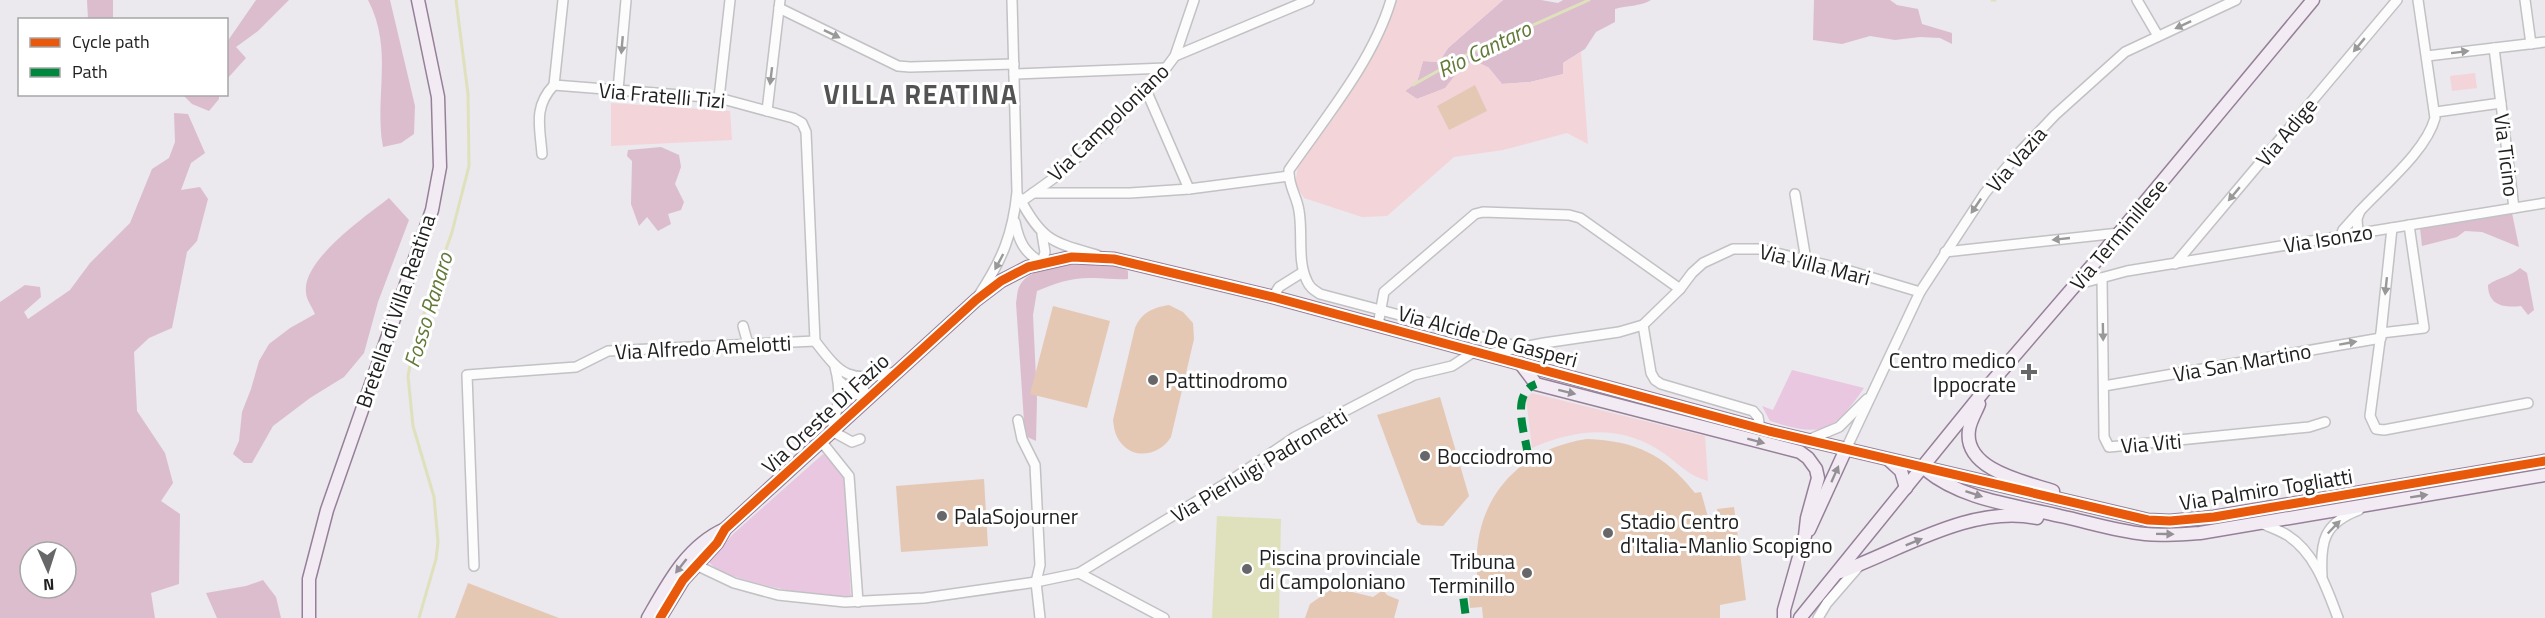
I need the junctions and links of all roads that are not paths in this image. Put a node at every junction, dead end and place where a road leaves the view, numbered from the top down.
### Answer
1 (418, 0) edge
2 (563, 0) edge
3 (627, 0) edge
4 (730, 0) edge
5 (1011, 0) edge
6 (1194, 0) edge
7 (1310, 0) edge
8 (1391, 0) edge
9 (2137, 0) edge
10 (2236, 0) edge
11 (2313, 0) edge
12 (2397, 0) edge
13 (2418, 0) edge
14 (2525, 0) edge
15 (780, 4) edge
16 (2158, 36) junction
17 (2545, 42) edge
18 (2531, 44) junction
19 (2494, 48) junction
20 (1175, 56) junction
21 (2427, 56) junction
22 (1166, 68) junction
23 (1014, 69) junction
24 (554, 86) junction
25 (618, 90) junction
26 (1146, 90) junction
27 (718, 98) junction
28 (2501, 103) junction
29 (767, 111) junction
30 (2436, 112) junction
31 (542, 154) dead end
32 (1289, 176) junction
33 (1189, 189) junction
34 (1033, 193) junction
35 (1796, 194) dead end
36 (1019, 197) junction
37 (2545, 202) edge
38 (2514, 208) junction
39 (2360, 211) junction
40 (1014, 220) junction
41 (2409, 225) junction
42 (2392, 228) junction
43 (1041, 232) junction
44 (2119, 233) junction
45 (2358, 233) junction
46 (2341, 236) junction
47 (2196, 239) junction
48 (1945, 252) junction
49 (1114, 259) junction
50 (2201, 259) junction
51 (1806, 261) junction
52 (2096, 261) junction
53 (1042, 263) junction
54 (2175, 264) junction
55 (2088, 271) junction
56 (1304, 272) junction
57 (2106, 276) junction
58 (2075, 285) junction
59 (1680, 289) junction
60 (1920, 292) junction
61 (1273, 297) junction
62 (976, 300) junction
63 (1380, 309) junction
64 (1378, 325) junction
65 (1643, 325) junction
66 (743, 326) dead end
67 (2381, 335) junction
68 (815, 341) junction
69 (748, 344) junction
70 (1520, 347) junction
71 (1475, 351) junction
72 (1488, 354) junction
73 (1520, 363) junction
74 (835, 367) junction
75 (896, 372) junction
76 (851, 375) junction
77 (838, 380) junction
78 (2104, 386) junction
79 (1984, 391) junction
80 (1873, 393) junction
81 (868, 398) junction
82 (2528, 403) dead end
83 (1018, 420) dead end
84 (2325, 422) dead end
85 (1760, 428) junction
86 (832, 431) junction
87 (860, 439) dead end
88 (1808, 440) junction
89 (821, 441) junction
90 (1846, 449) junction
91 (1888, 459) junction
92 (2545, 461) edge
93 (1923, 467) junction
94 (2541, 477) edge
95 (1906, 488) junction
96 (2380, 502) junction
97 (2131, 518) junction
98 (2261, 523) junction
99 (725, 529) junction
100 (2117, 529) junction
101 (1805, 536) junction
102 (696, 565) junction
103 (1860, 565) junction
104 (474, 566) dead end
105 (1794, 570) junction
106 (1839, 572) junction
107 (1079, 573) junction
108 (2322, 576) junction
109 (1036, 582) junction
110 (858, 602) junction
111 (309, 618) edge
112 (648, 618) edge
113 (660, 618) edge
114 (1040, 618) edge
115 (1164, 618) edge
116 (1776, 618) edge
117 (1784, 618) edge
118 (1800, 618) edge
119 (1818, 618) edge
120 (2338, 618) edge

1 - 111 street, Bretella di Villa Reatina
2 - 24 street
3 -> 25 street
4 - 27 street
5 - 23 street
6 - 20 street, Via Campoloniano
7 - 20 street
8 - 32 street
9 - 16 street
10 -> 16 street, Via Vazia
11 - 44 street, Via Terminillese
12 -> 47 street, Via Adige
13 - 21 street
14 - 18 street
15 -> 23 street
15 -> 29 street
16 -> 48 street, Via Vazia
17 - 18 street
18 - 19 street
21 -> 19 street
19 - 28 street, Via Ticino
20 - 22 street, Via Campoloniano
21 - 30 street
22 - 23 street
22 - 26 street, Via Campoloniano
23 - 36 street
24 - 25 street, Via Fratelli Tizi
24 - 31 street
25 - 27 street, Via Fratelli Tizi
26 - 33 street
26 - 34 street, Via Campoloniano
27 - 29 street, Via Fratelli Tizi
28 - 30 street
28 - 38 street, Via Ticino
29 - 68 street, Via Fratelli Tizi
30 - 39 street
32 - 33 street
32 - 56 street
33 - 34 street
34 - 36 street, Via Campoloniano
35 - 51 street
36 - 40 street
36 - 43 street
37 - 38 street, Via Isonzo
38 - 41 street, Via Isonzo
39 - 45 street
39 - 46 street
40 - 53 street
40 -> 62 street
41 - 42 street, Via Isonzo
41 - 67 street, Via San Martino
42 - 45 street, Via Isonzo
42 -> 67 street
43 - 49 street
43 - 53 street
44 -> 48 street
44 - 52 street, Via Terminillese
45 - 46 street, Via Isonzo
46 - 50 street, Via Isonzo
47 - 50 street
47 - 54 street, Via Adige
48 - 60 street, Via Vazia
49 - 53 street, Via Alcide De Gasperi
49 - 61 street, Via Alcide De Gasperi
50 - 54 street, Via Isonzo
51 - 59 street, Via Villa Mari
51 - 60 street, Via Villa Mari
52 - 55 street, Via Terminillese
52 - 57 street
53 - 62 street, Via Oreste Di Fazio
54 - 57 street, Via Isonzo
55 - 57 street
55 - 58 street, Via Terminillese
56 - 61 street
56 - 63 street
57 - 58 street, Via Isonzo
57 -> 78 street, Via Viti
58 - 79 street, Via Terminillese
59 - 63 street
59 - 65 street, Via Villa Mari
60 - 80 street, Via Vazia
61 - 64 street, Via Alcide De Gasperi
62 - 75 street, Via Oreste Di Fazio
63 - 64 street
63 - 70 street
64 - 71 street, Via Alcide De Gasperi
65 - 70 street, Via Villa Mari
65 - 85 street
66 - 69 street
78 -> 67 street, Via San Martino
67 - 82 street
68 - 69 street, Via Alfredo Amelotti
68 - 74 street, Via Alfredo Amelotti
69 - 104 street, Via Alfredo Amelotti
70 - 72 street, Via Villa Mari
71 - 72 street, Via Alcide De Gasperi
71 - 107 street, Via Pierluigi Padronetti
72 - 73 street, Via Alcide De Gasperi
73 - 85 street, Via Alcide De Gasperi
73 -> 101 street
74 - 76 street
74 - 77 street
75 - 76 street
75 - 81 street, Via Oreste Di Fazio
76 - 81 street
77 - 81 street
77 - 86 street
78 - 84 street, Via Viti
79 - 93 street, Via Terminillese
79 - 97 street
80 - 88 street, Via Vazia
80 - 90 street, Via Vazia
81 - 86 street, Via Oreste Di Fazio
83 - 109 street
85 - 88 street, Via Alcide De Gasperi
86 - 87 street
86 - 89 street, Via Oreste Di Fazio
88 - 90 street, Via Alcide De Gasperi
89 - 99 street, Via Oreste Di Fazio
89 - 110 street
90 - 91 street, Via Alcide De Gasperi
101 -> 90 street
91 - 93 street, Via Alcide De Gasperi
91 - 95 street
92 - 97 street, Via Palmiro Togliatti
93 - 95 street, Via Terminillese
93 - 97 street, Via Palmiro Togliatti
93 -> 100 street, Via Palmiro Togliatti
96 -> 94 street, Via Palmiro Togliatti
95 - 106 street, Via Terminillese
96 - 98 street, Via Palmiro Togliatti
108 -> 96 street
100 -> 98 street, Via Palmiro Togliatti
98 - 108 street
99 - 102 street, Via Oreste Di Fazio
99 -> 112 street, Via Oreste Di Fazio
103 -> 100 street
101 - 105 street
102 - 110 street, Via Pierluigi Padronetti
102 - 113 street, Via Oreste Di Fazio
103 - 106 street
103 - 119 street
105 - 116 street
105 - 117 street
106 - 118 street, Via Terminillese
107 - 109 street, Via Pierluigi Padronetti
107 - 115 street
108 - 120 street
109 - 110 street, Via Pierluigi Padronetti
109 - 114 street

